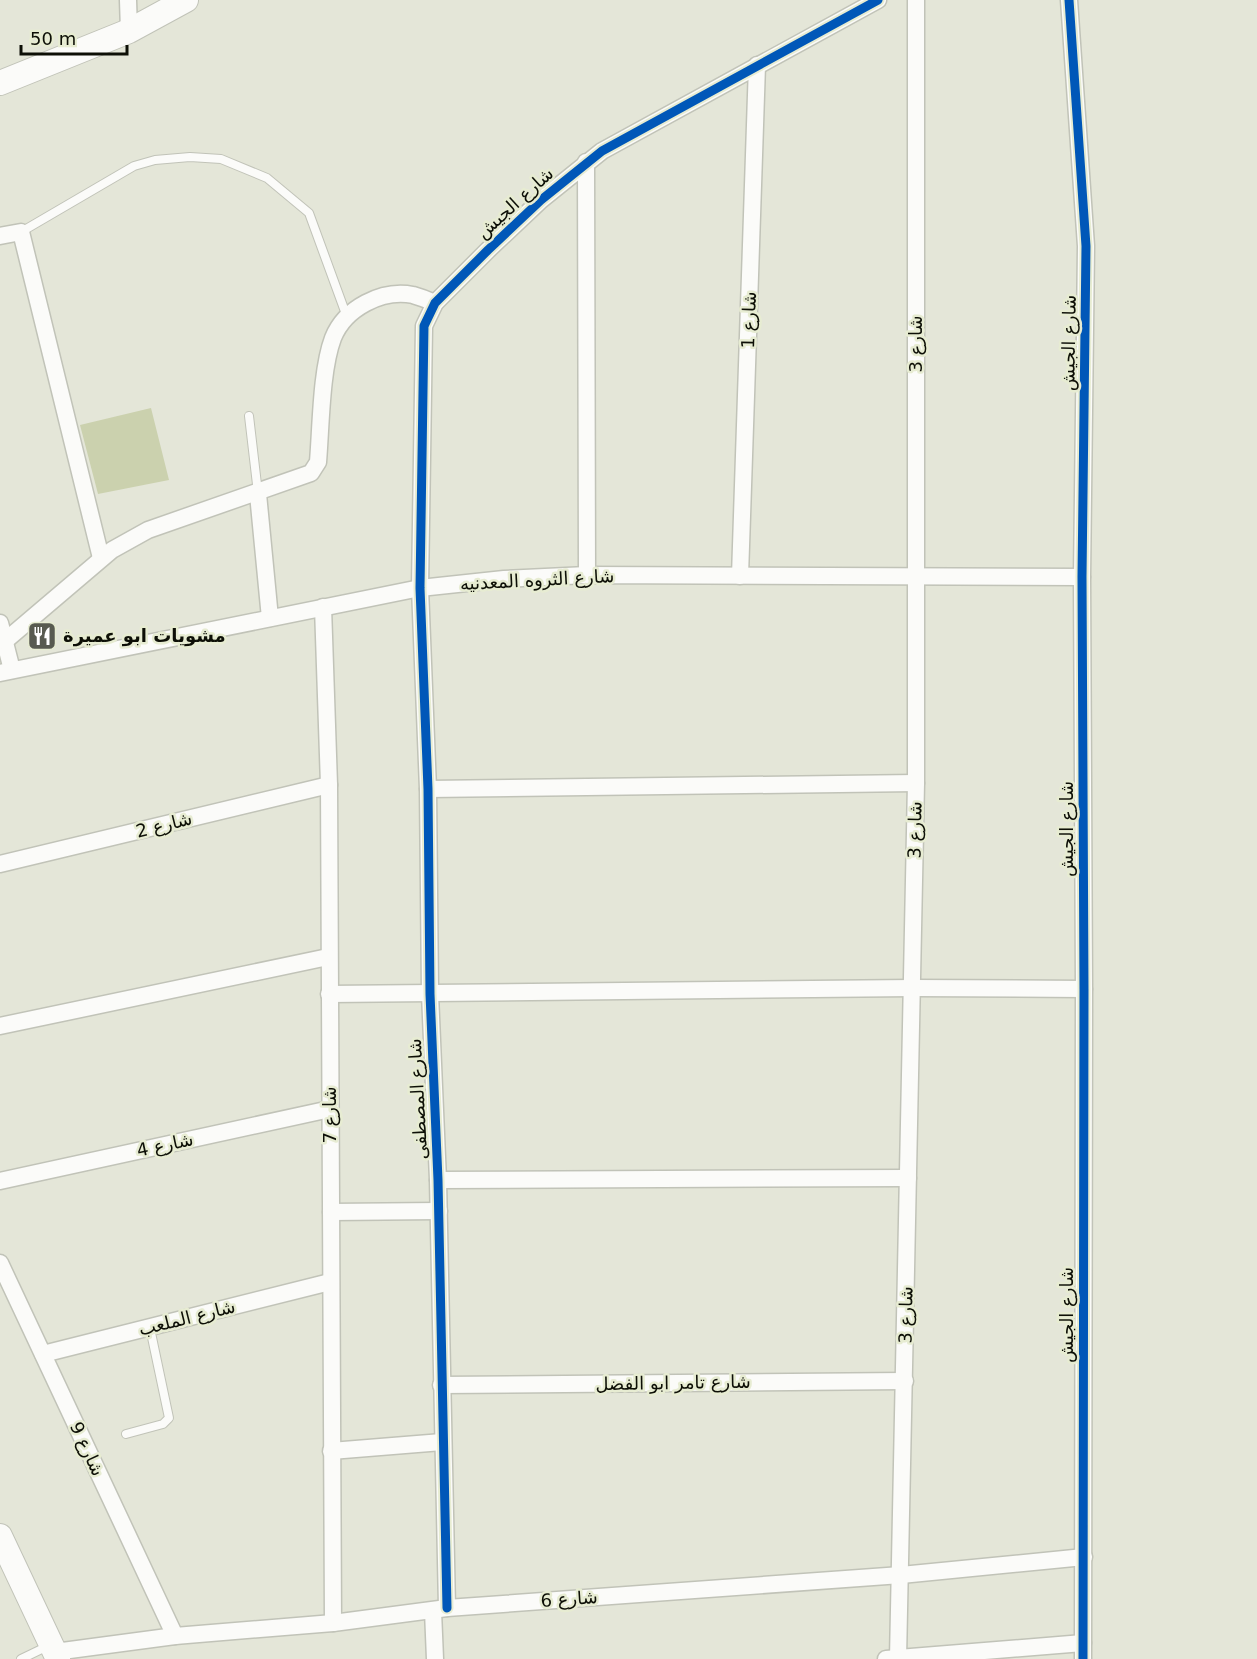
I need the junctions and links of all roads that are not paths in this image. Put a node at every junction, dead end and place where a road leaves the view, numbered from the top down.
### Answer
1 (128, 0) edge
2 (186, 0) edge
3 (878, 0) edge
4 (916, 0) edge
5 (1070, 0) edge
6 (129, 31) junction
7 (758, 65) junction
8 (0, 83) edge
9 (586, 162) junction
10 (21, 232) junction
11 (0, 237) edge
12 (435, 303) junction
13 (347, 317) junction
14 (249, 416) dead end
15 (258, 494) junction
16 (101, 558) junction
17 (587, 575) junction
18 (740, 576) junction
19 (916, 576) junction
20 (1082, 577) junction
21 (420, 588) junction
22 (323, 607) junction
23 (270, 618) junction
24 (0, 623) edge
25 (5, 641) junction
26 (6, 671) edge
27 (916, 783) junction
28 (329, 785) junction
29 (428, 789) junction
30 (0, 864) edge
31 (328, 957) junction
32 (913, 988) junction
33 (1084, 989) junction
34 (328, 994) junction
35 (430, 994) junction
36 (0, 1026) edge
37 (330, 1109) junction
38 (908, 1178) junction
39 (438, 1180) junction
40 (0, 1181) edge
41 (439, 1211) junction
42 (331, 1212) junction
43 (0, 1263) edge
44 (330, 1282) junction
45 (150, 1328) junction
46 (43, 1354) junction
47 (905, 1381) junction
48 (441, 1385) junction
49 (126, 1434) dead end
50 (442, 1442) junction
51 (331, 1451) junction
52 (0, 1536) edge
53 (1083, 1557) junction
54 (901, 1575) junction
55 (440, 1609) junction
56 (333, 1623) junction
57 (175, 1636) junction
58 (1083, 1651) edge
59 (55, 1652) edge
60 (21, 1659) edge
61 (435, 1659) edge
62 (894, 1659) edge

1 - 6 street
2 - 6 street
3 - 7 street, شارع الجيش
4 - 19 street, شارع 3
5 - 20 street, شارع الجيش
6 - 8 street
7 - 9 street, شارع الجيش
7 - 18 street, شارع 1
9 - 12 street, شارع الجيش
9 - 17 street
10 - 11 street
10 - 13 lane
10 - 16 street
12 - 13 street
12 - 21 street, شارع الجيش
13 - 15 street
14 - 15 lane
15 - 16 street
15 - 23 street
16 - 25 street
17 - 18 street, شارع الثروه المعدنيه
17 - 21 street, شارع الثروه المعدنيه
18 - 19 street, شارع الثروه المعدنيه
19 - 20 street, شارع الثروه المعدنيه
19 - 27 street, شارع 3
20 - 33 street, شارع الجيش
21 - 22 street, شارع الثروه المعدنيه
21 - 29 street, شارع المصطفى
22 - 23 street, شارع الثروه المعدنيه
22 - 28 street, شارع 7
23 - 26 street, شارع الثروه المعدنيه
24 - 25 street
25 - 26 street
27 - 29 street
27 - 32 street, شارع 3
28 - 30 street, شارع 2
28 - 31 street, شارع 7
29 - 35 street, شارع المصطفى
31 - 34 street, شارع 7
31 - 36 street
32 - 33 street
32 - 35 street
32 - 38 street, شارع 3
33 - 53 street, شارع الجيش
34 - 35 street
34 - 37 street, شارع 7
35 - 39 street, شارع المصطفى
37 - 40 street, شارع 4
37 - 42 street, شارع 7
38 - 39 street
38 - 47 street, شارع 3
39 - 41 street, شارع المصطفى
41 - 42 street
41 - 48 street, شارع المصطفى
42 - 44 street, شارع 7
43 - 46 street, شارع 9
44 - 45 street, شارع الملعب
44 - 51 street, شارع 7
45 - 46 street, شارع الملعب
45 - 49 lane
46 - 57 street, شارع 9
47 - 48 street, شارع تامر ابو الفضل
47 - 54 street, شارع 3
48 - 50 street, شارع المصطفى
50 - 51 street
50 - 55 street, شارع المصطفى
51 - 56 street, شارع 7
52 - 59 street
53 - 54 street, شارع 6
53 - 58 street, شارع الجيش
54 - 55 street, شارع 6
54 - 62 street, شارع 3
55 - 56 street, شارع 6
55 - 61 street, شارع المصطفى
56 - 57 street, شارع 6
57 - 59 street, شارع 6
58 - 62 street
59 - 60 lane

